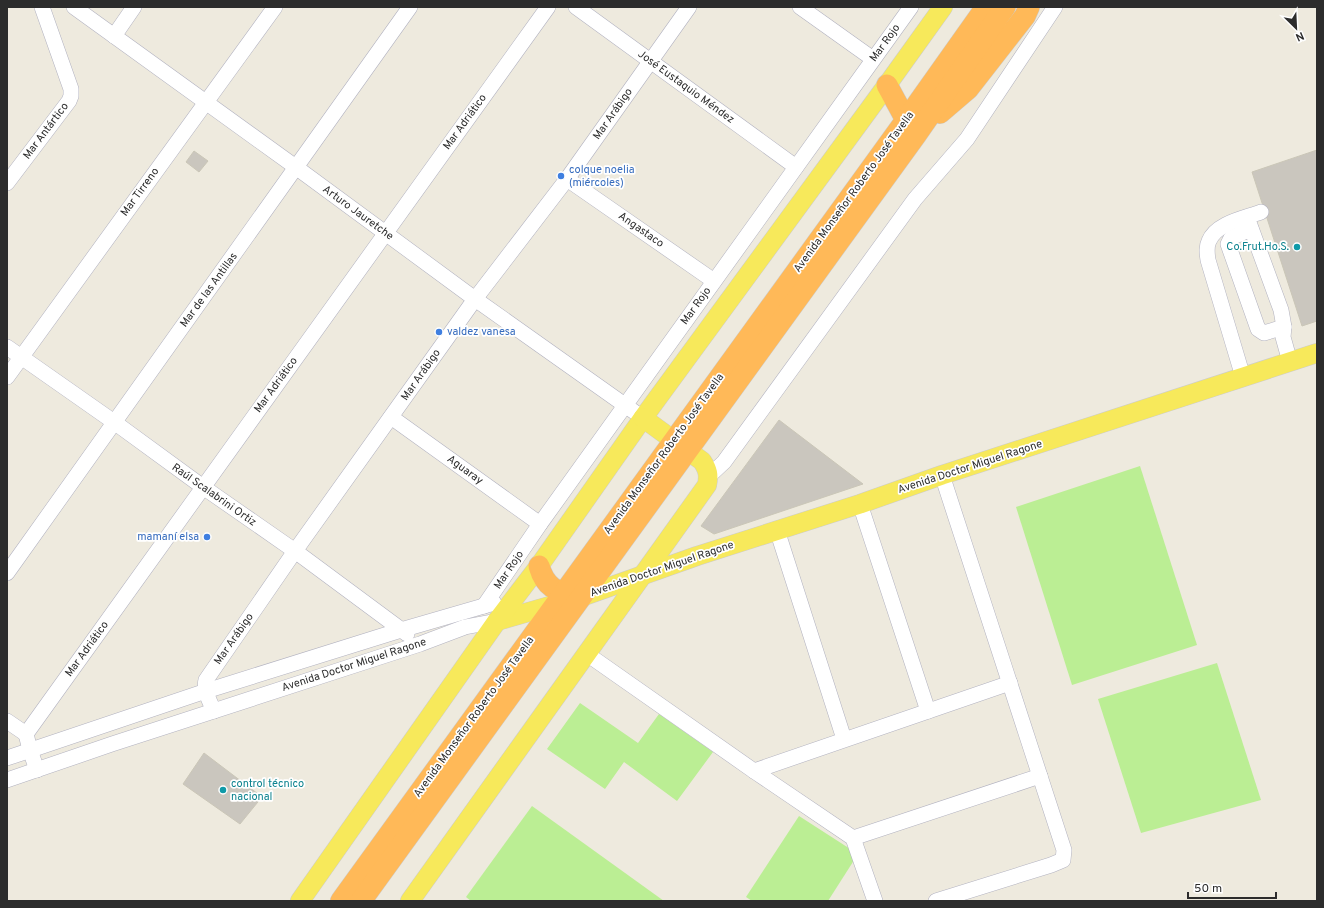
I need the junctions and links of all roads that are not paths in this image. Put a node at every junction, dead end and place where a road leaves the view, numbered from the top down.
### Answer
1 (42, 7) edge
2 (74, 7) edge
3 (134, 7) edge
4 (275, 7) edge
5 (410, 7) edge
6 (548, 7) edge
7 (576, 7) edge
8 (689, 7) edge
9 (800, 7) edge
10 (911, 7) edge
11 (943, 7) edge
12 (986, 7) edge
13 (1005, 7) edge
14 (1029, 7) edge
15 (1055, 7) edge
16 (114, 36) junction
17 (873, 59) junction
18 (651, 61) junction
19 (887, 85) junction
20 (205, 102) junction
21 (911, 127) junction
22 (796, 167) junction
23 (297, 168) junction
24 (567, 179) junction
25 (7, 182) edge
26 (1261, 212) dead end
27 (1249, 223) junction
28 (385, 233) junction
29 (714, 281) junction
30 (475, 298) junction
31 (1284, 327) junction
32 (7, 347) edge
33 (1317, 354) edge
34 (21, 357) junction
35 (1290, 362) junction
36 (7, 377) edge
37 (1243, 377) junction
38 (625, 404) junction
39 (391, 416) junction
40 (643, 418) junction
41 (114, 422) junction
42 (681, 445) junction
43 (942, 475) junction
44 (709, 476) junction
45 (203, 488) junction
46 (860, 504) junction
47 (540, 524) junction
48 (777, 530) junction
49 (672, 535) junction
50 (295, 551) junction
51 (697, 556) junction
52 (539, 566) junction
53 (7, 573) edge
54 (642, 576) junction
55 (518, 592) junction
56 (566, 599) junction
57 (484, 606) junction
58 (497, 621) junction
59 (401, 630) junction
60 (420, 644) junction
61 (587, 654) junction
62 (1010, 683) junction
63 (206, 691) junction
64 (214, 711) junction
65 (928, 711) junction
66 (7, 721) edge
67 (26, 734) junction
68 (844, 739) junction
69 (30, 750) junction
70 (7, 758) edge
71 (37, 770) junction
72 (754, 771) junction
73 (1040, 776) junction
74 (7, 780) edge
75 (852, 838) junction
76 (300, 901) edge
77 (341, 901) edge
78 (361, 901) edge
79 (410, 901) edge
80 (875, 901) edge
81 (936, 901) edge

1 - 25 street, Mar Antártico
2 - 16 street, Arturo Jauretche
3 - 16 street
4 - 20 street, Mar Tirreno
5 - 23 street, Mar de las Antillas
6 - 28 street, Mar Adriático
7 - 18 street, José Eustaquio Méndez
8 - 18 street, Mar Arábigo
9 - 17 street
10 - 17 street, Mar Rojo
11 - 19 main road
12 - 21 highway, Avenida Monseñor Roberto José Tavella
13 - 21 highway, Avenida Monseñor Roberto José Tavella
14 - 21 highway
15 - 44 street
16 - 20 street, Arturo Jauretche
17 - 22 street, Mar Rojo
18 - 22 street, José Eustaquio Méndez
18 - 24 street, Mar Arábigo
19 - 21 highway
19 - 40 main road
20 - 23 street, Arturo Jauretche
20 - 34 street, Mar Tirreno
21 - 42 highway, Avenida Monseñor Roberto José Tavella
22 - 29 street, Mar Rojo
23 - 28 street, Arturo Jauretche
23 - 41 street, Mar de las Antillas
24 - 29 street, Angastaco
24 - 30 street, Mar Arábigo
26 - 27 street
27 - 31 street
27 - 31 street
27 - 37 street
28 - 30 street, Arturo Jauretche
28 - 45 street, Mar Adriático
29 - 38 street, Mar Rojo
30 - 38 street, Arturo Jauretche
30 - 39 street, Mar Arábigo
31 - 35 street
32 - 34 street, Raúl Scalabrini Ortiz
33 - 35 main road, Avenida Doctor Miguel Ragone
34 - 36 street, Mar Tirreno
34 - 41 street, Raúl Scalabrini Ortiz
35 - 37 main road, Avenida Doctor Miguel Ragone
37 - 43 main road, Avenida Doctor Miguel Ragone
38 - 40 street, Arturo Jauretche
38 - 47 street, Mar Rojo
39 - 47 street, Aguaray
39 - 50 street, Mar Arábigo
40 - 42 main road
40 - 52 main road
41 - 45 street, Raúl Scalabrini Ortiz
41 - 53 street, Mar de las Antillas
42 - 44 main road
42 - 56 highway, Avenida Monseñor Roberto José Tavella
43 - 46 main road, Avenida Doctor Miguel Ragone
43 - 62 street
44 - 49 main road
45 - 50 street, Raúl Scalabrini Ortiz
45 - 67 street, Mar Adriático
46 - 48 main road, Avenida Doctor Miguel Ragone
46 - 65 street
47 - 57 street, Mar Rojo
48 - 51 main road, Avenida Doctor Miguel Ragone
48 - 68 street
49 - 51 main road
49 - 54 main road
50 - 59 street, Raúl Scalabrini Ortiz
50 - 63 street, Mar Arábigo
51 - 54 main road, Avenida Doctor Miguel Ragone
52 - 55 main road
52 - 56 highway
54 - 56 main road, Avenida Doctor Miguel Ragone
54 - 61 main road
55 - 57 street, Avenida Doctor Miguel Ragone
55 - 58 main road
56 - 58 main road, Avenida Doctor Miguel Ragone
56 - 77 highway, Avenida Monseñor Roberto José Tavella
56 - 78 highway, Avenida Monseñor Roberto José Tavella
57 - 59 street, Avenida Doctor Miguel Ragone
58 - 60 street, Avenida Doctor Miguel Ragone
58 - 76 main road
59 - 60 street, Raúl Scalabrini Ortiz
59 - 63 street, Avenida Doctor Miguel Ragone
60 - 64 street, Avenida Doctor Miguel Ragone
61 - 72 street
61 - 79 main road
62 - 65 street
62 - 73 street
63 - 64 street
63 - 69 street, Avenida Doctor Miguel Ragone
64 - 71 street, Avenida Doctor Miguel Ragone
65 - 68 street
66 - 67 street
67 - 69 street
68 - 72 street
69 - 70 street, Avenida Doctor Miguel Ragone
69 - 71 street
71 - 74 street, Avenida Doctor Miguel Ragone
72 - 75 street
73 - 75 street
73 - 81 street
75 - 80 street

